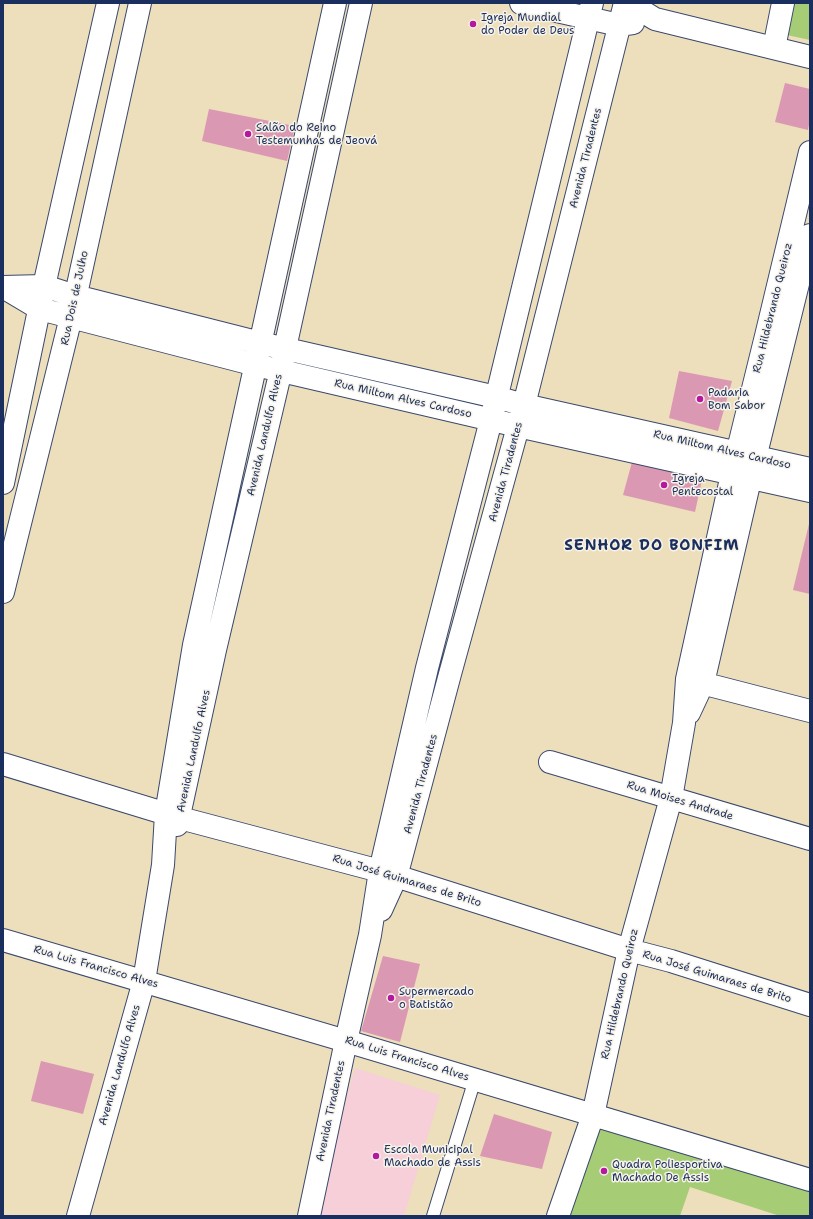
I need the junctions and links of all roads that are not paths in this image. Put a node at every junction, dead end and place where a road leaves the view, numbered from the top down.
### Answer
1 (108, 3) edge
2 (140, 3) edge
3 (335, 3) edge
4 (361, 3) edge
5 (521, 3) edge
6 (625, 3) edge
7 (629, 3) edge
8 (784, 3) edge
9 (590, 10) edge
10 (655, 19) junction
11 (619, 26) junction
12 (774, 48) junction
13 (810, 57) edge
14 (810, 152) edge
15 (810, 234) edge
16 (44, 286) junction
17 (3, 287) edge
18 (75, 296) junction
19 (40, 309) junction
20 (71, 317) junction
21 (776, 338) junction
22 (260, 343) junction
23 (284, 348) junction
24 (256, 365) junction
25 (281, 370) junction
26 (496, 397) junction
27 (524, 405) junction
28 (491, 420) junction
29 (518, 426) junction
30 (744, 466) junction
31 (810, 469) edge
32 (3, 483) edge
33 (810, 491) edge
34 (3, 592) edge
35 (194, 645) junction
36 (215, 650) junction
37 (427, 668) junction
38 (450, 674) junction
39 (695, 681) junction
40 (810, 711) edge
41 (550, 762) dead end
42 (3, 764) edge
43 (671, 798) junction
44 (173, 816) junction
45 (810, 839) edge
46 (388, 874) junction
47 (3, 940) edge
48 (629, 950) junction
49 (144, 981) junction
50 (810, 1005) edge
51 (346, 1041) junction
52 (475, 1079) junction
53 (593, 1115) junction
54 (810, 1180) edge
55 (78, 1216) edge
56 (309, 1216) edge
57 (433, 1216) edge
58 (558, 1216) edge

1 - 16 street
2 - 18 street, Rua Dois de Julho
3 - 22 street, Avenida Landulfo Alves
4 - 23 street, Avenida Landulfo Alves
5 - 9 street
6 - 11 street, Avenida Tiradentes
7 - 10 street
8 - 12 street
9 - 11 street
9 - 26 street, Avenida Tiradentes
10 - 11 street
10 - 12 street
11 - 27 street, Avenida Tiradentes
12 - 13 street
14 - 21 street, Rua Hildebrando Queiroz
15 - 21 street, Rua Hildebrando Queiroz
16 - 17 street, Rua Miltom Alves Cardoso
16 - 18 street, Rua Miltom Alves Cardoso
16 - 19 street
17 - 19 street, Rua Miltom Alves Cardoso
18 - 20 street, Rua Dois de Julho
18 - 22 street, Rua Miltom Alves Cardoso
19 - 20 street, Rua Miltom Alves Cardoso
19 - 32 street
20 - 24 street, Rua Miltom Alves Cardoso
20 - 34 street, Rua Dois de Julho
21 - 30 street, Rua Hildebrando Queiroz
22 - 23 street, Rua Miltom Alves Cardoso
22 - 24 street, Avenida Landulfo Alves
23 - 25 street, Avenida Landulfo Alves
23 - 26 street, Rua Miltom Alves Cardoso
24 - 25 street, Rua Miltom Alves Cardoso
24 - 35 street, Avenida Landulfo Alves
25 - 28 street, Rua Miltom Alves Cardoso
25 - 36 street, Avenida Landulfo Alves
26 - 27 street, Rua Miltom Alves Cardoso
26 - 28 street, Avenida Tiradentes
27 - 29 street, Avenida Tiradentes
27 - 30 street, Rua Miltom Alves Cardoso
28 - 29 street, Rua Miltom Alves Cardoso
28 - 37 street, Avenida Tiradentes
29 - 30 street, Rua Miltom Alves Cardoso
29 - 38 street, Avenida Tiradentes
30 - 31 street, Rua Miltom Alves Cardoso
30 - 33 street, Rua Miltom Alves Cardoso
30 - 39 street, Rua Hildebrando Queiroz
35 - 36 street
35 - 44 street, Avenida Landulfo Alves
36 - 44 street, Avenida Landulfo Alves
37 - 38 street
37 - 46 street, Avenida Tiradentes
38 - 46 street, Avenida Tiradentes
39 - 40 street
39 - 43 street, Rua Hildebrando Queiroz
41 - 43 street, Rua Moises Andrade
42 - 44 street, Rua José Guimaraes de Brito
43 - 45 street, Rua Moises Andrade
43 - 48 street, Rua Hildebrando Queiroz
44 - 46 street, Rua José Guimaraes de Brito
44 - 49 street, Avenida Landulfo Alves
46 - 48 street, Rua José Guimaraes de Brito
46 - 51 street, Avenida Tiradentes
47 - 49 street, Rua Luis Francisco Alves
48 - 50 street, Rua José Guimaraes de Brito
48 - 53 street, Rua Hildebrando Queiroz
49 - 51 street, Rua Luis Francisco Alves
49 - 55 street, Avenida Landulfo Alves
51 - 52 street, Rua Luis Francisco Alves
51 - 56 street, Avenida Tiradentes
52 - 53 street, Rua Luis Francisco Alves
52 - 57 lane
53 - 54 street, Rua Luis Francisco Alves
53 - 58 street, Rua Hildebrando Queiroz

